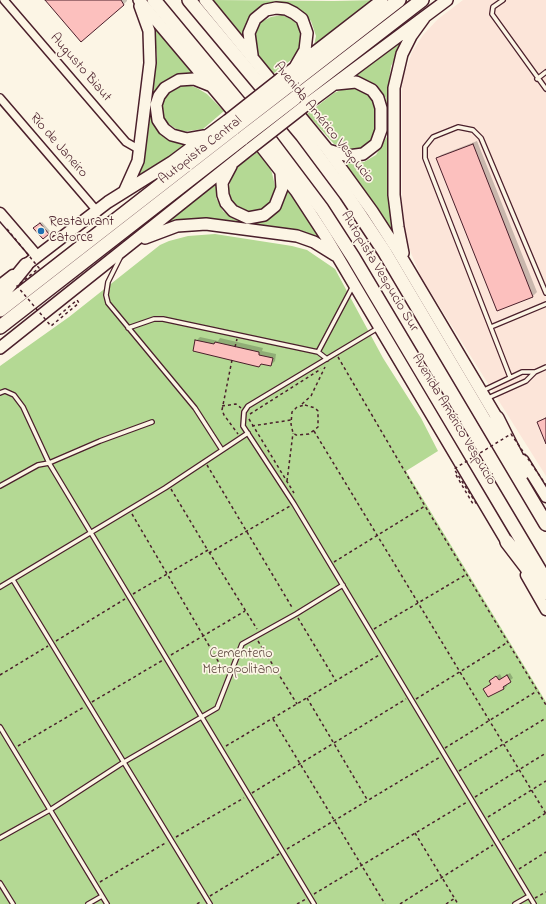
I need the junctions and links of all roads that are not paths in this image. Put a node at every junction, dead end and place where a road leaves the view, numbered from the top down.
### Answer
1 (4, 0) edge
2 (138, 0) edge
3 (154, 0) edge
4 (189, 0) edge
5 (205, 0) edge
6 (382, 0) edge
7 (399, 0) edge
8 (422, 0) edge
9 (447, 0) edge
10 (503, 0) edge
11 (424, 18) junction
12 (254, 61) junction
13 (294, 69) junction
14 (546, 72) edge
15 (537, 78) junction
16 (283, 83) junction
17 (211, 86) junction
18 (332, 86) junction
19 (546, 89) edge
20 (0, 98) edge
21 (300, 102) junction
22 (231, 124) junction
23 (212, 132) junction
24 (247, 143) junction
25 (140, 150) junction
26 (327, 150) junction
27 (234, 161) junction
28 (280, 170) junction
29 (124, 191) junction
30 (97, 211) junction
31 (0, 213) edge
32 (123, 250) junction
33 (37, 256) junction
34 (341, 260) junction
35 (26, 265) junction
36 (407, 265) junction
37 (354, 283) junction
38 (0, 285) edge
39 (546, 293) edge
40 (0, 297) edge
41 (546, 304) edge
42 (0, 310) edge
43 (0, 327) edge
44 (380, 327) junction
45 (491, 327) junction
46 (128, 328) junction
47 (0, 348) edge
48 (318, 352) junction
49 (327, 359) junction
50 (546, 367) edge
51 (535, 372) junction
52 (510, 377) junction
53 (0, 393) edge
54 (483, 395) junction
55 (497, 418) junction
56 (152, 422) dead end
57 (248, 433) junction
58 (222, 450) junction
59 (49, 463) junction
60 (0, 486) edge
61 (546, 497) edge
62 (546, 516) edge
63 (546, 524) edge
64 (91, 532) junction
65 (507, 542) junction
66 (13, 580) junction
67 (546, 581) edge
68 (343, 584) junction
69 (0, 588) edge
70 (546, 594) edge
71 (546, 610) edge
72 (202, 717) junction
73 (0, 727) edge
74 (124, 762) junction
75 (50, 810) junction
76 (0, 838) edge
77 (0, 883) edge
78 (102, 896) junction
79 (529, 896) junction
80 (13, 904) edge
81 (88, 904) edge
82 (107, 904) edge
83 (210, 904) edge
84 (314, 904) edge
85 (515, 904) edge
86 (534, 904) edge

1 - 25 street, Augusto Biaut
2 - 17 main road, Avenida Américo Vespucio
2 - 25 main road
3 - 67 highway, Autopista Vespucio Sur
4 - 63 highway, Autopista Vespucio Sur
5 - 12 main road, Avenida Américo Vespucio
6 - 13 main road
7 - 16 highway, Autopista Central
8 - 21 highway, Autopista Central
9 - 11 main road
10 - 15 lane
11 - 18 main road
11 - 36 main road
12 - 13 main road
12 - 26 main road, Avenida Américo Vespucio
13 - 16 main road
14 - 15 lane
15 - 19 lane
16 - 22 highway, Autopista Central, bridge
17 - 23 main road
17 - 28 main road, Avenida Américo Vespucio
18 - 21 main road
18 - 26 main road
20 - 30 street, Río de Janeiro
21 - 24 highway, Autopista Central, bridge
22 - 23 main road
22 - 42 highway, Autopista Central
23 - 29 main road
24 - 27 main road
24 - 43 highway, Autopista Central
25 - 29 main road
26 - 36 main road, Avenida Américo Vespucio
27 - 28 main road
27 - 32 main road
28 - 34 main road, Avenida Américo Vespucio
29 - 30 main road
30 - 33 main road
31 - 33 main road
32 - 34 main road
32 - 46 lane
32 - 47 main road
33 - 35 main road
34 - 37 main road, Avenida Américo Vespucio
35 - 38 main road
35 - 40 highway
36 - 54 main road, Avenida Américo Vespucio
37 - 44 main road, Avenida Américo Vespucio
37 - 48 lane
39 - 45 lane
41 - 45 lane
44 - 49 lane
44 - 65 main road, Avenida Américo Vespucio
45 - 52 lane
46 - 48 lane
46 - 58 lane
48 - 49 lane
49 - 57 lane
50 - 51 lane
51 - 52 lane
51 - 54 lane
52 - 54 lane
53 - 59 lane
54 - 55 main road, Avenida Américo Vespucio
55 - 61 main road, Avenida Américo Vespucio
55 - 62 highway
56 - 59 lane
57 - 58 lane
57 - 68 lane
58 - 64 lane
59 - 60 lane
59 - 64 lane
64 - 66 lane
64 - 72 lane
65 - 70 highway
65 - 71 main road, Avenida Américo Vespucio
66 - 69 lane
66 - 74 lane
68 - 72 lane
68 - 79 lane
72 - 74 lane
72 - 84 lane
73 - 75 lane
74 - 75 lane
74 - 83 lane
75 - 76 lane
75 - 78 lane
77 - 80 lane
78 - 81 lane
78 - 82 lane
79 - 85 lane
79 - 86 lane

